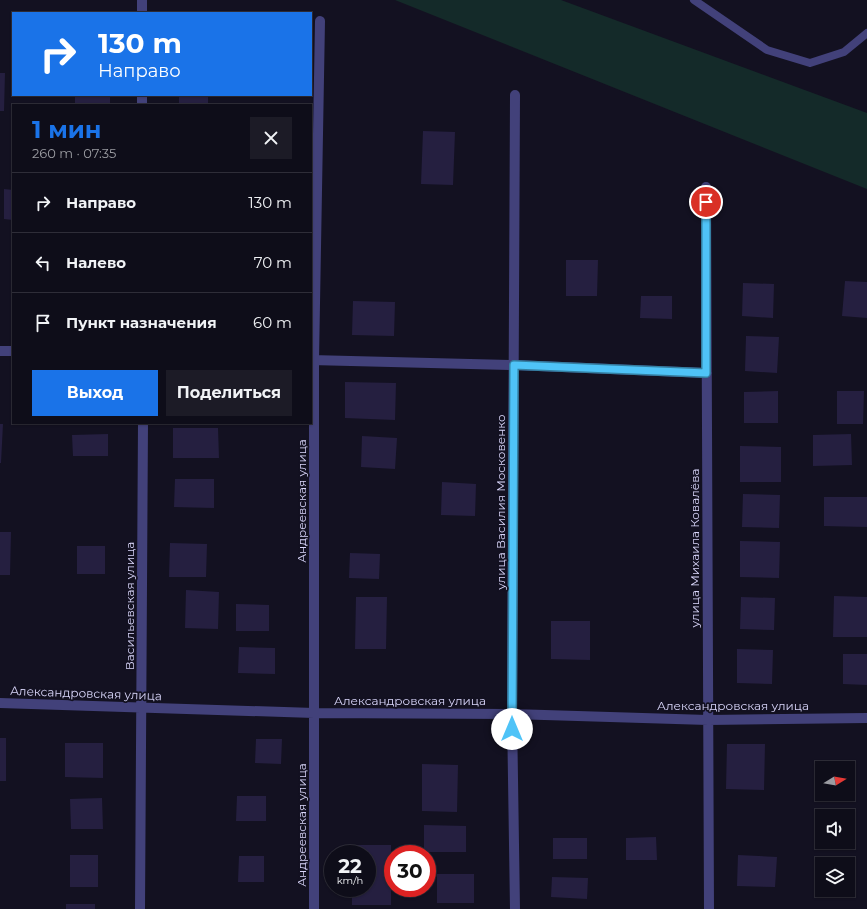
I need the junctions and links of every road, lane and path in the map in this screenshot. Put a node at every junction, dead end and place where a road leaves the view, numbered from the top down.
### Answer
1 (142, 0) edge
2 (694, 0) edge
3 (142, 12) edge
4 (320, 20) dead end
5 (867, 33) edge
6 (515, 95) dead end
7 (706, 187) dead end
8 (0, 351) edge
9 (12, 351) edge
10 (312, 360) edge
11 (514, 365) junction
12 (706, 373) junction
13 (143, 424) edge
14 (0, 703) edge
15 (142, 708) junction
16 (314, 713) junction
17 (512, 714) junction
18 (867, 718) edge
19 (708, 720) junction
20 (140, 909) edge
21 (314, 909) edge
22 (515, 909) edge
23 (709, 909) edge

1 - 3 street
2 - 5 lane
4 - 10 street, Андреевская улица
6 - 11 street, улица Василия Московенко
7 - 12 street, улица Михаила Ковалёва
8 - 9 street
10 - 11 street
10 - 16 street, Андреевская улица
11 - 12 street
11 - 17 street, улица Василия Московенко
12 - 19 street, улица Михаила Ковалёва
13 - 15 street, Васильевская улица
14 - 15 street, Александровская улица
15 - 16 street, Александровская улица
15 - 20 street, Васильевская улица
16 - 17 street, Александровская улица
16 - 21 street, Андреевская улица
17 - 19 street, Александровская улица
17 - 22 street, улица Василия Московенко
18 - 19 street, Александровская улица
19 - 23 street, улица Михаила Ковалёва

